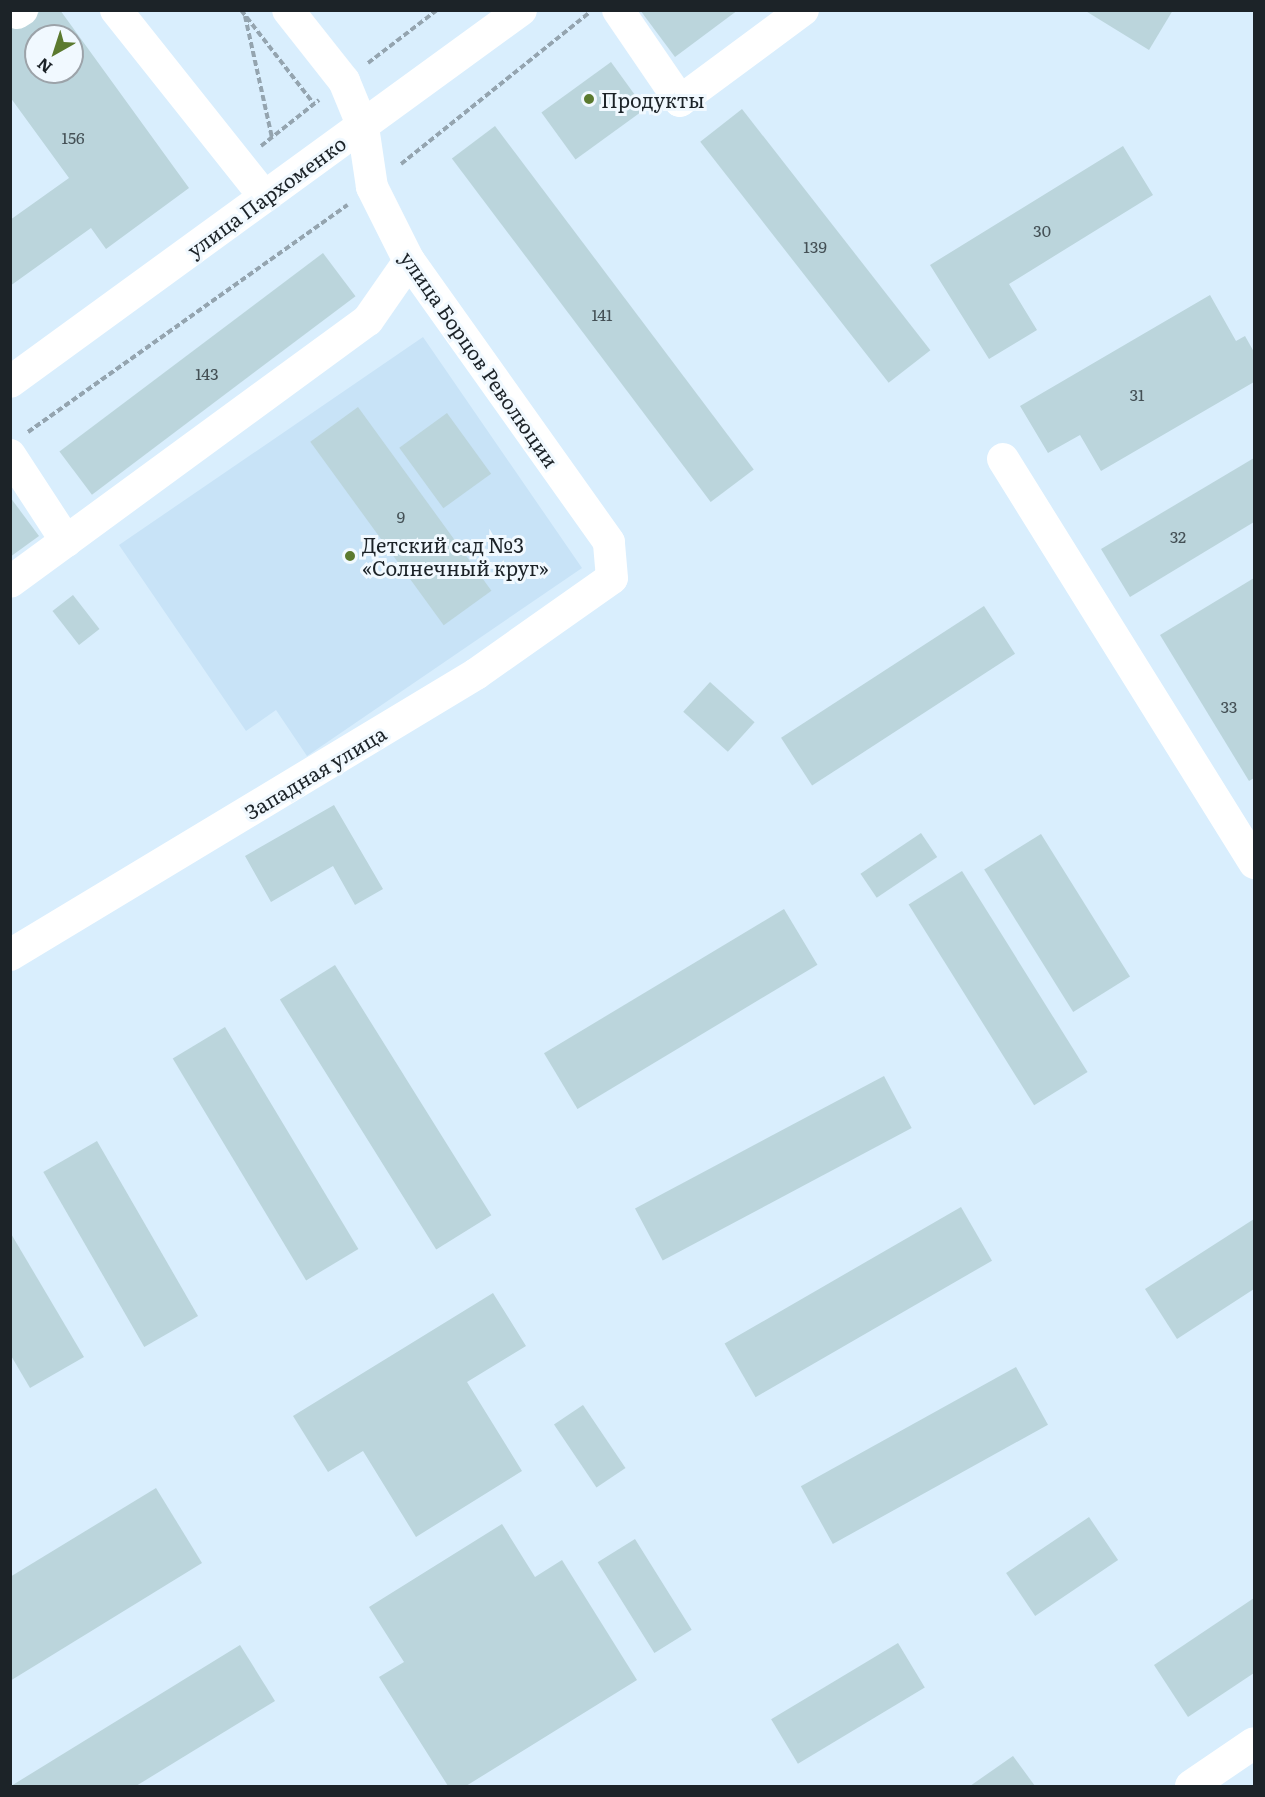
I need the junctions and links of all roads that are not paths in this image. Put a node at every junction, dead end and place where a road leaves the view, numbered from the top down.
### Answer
1 (116, 10) edge
2 (288, 10) edge
3 (521, 10) edge
4 (618, 10) edge
5 (803, 10) edge
6 (363, 127) junction
7 (264, 196) junction
8 (409, 261) junction
9 (10, 382) edge
10 (15, 447) edge
11 (1003, 459) dead end
12 (66, 541) junction
13 (612, 578) joint
14 (10, 582) edge
15 (1254, 863) edge
16 (10, 955) edge
17 (1254, 1743) edge
18 (1191, 1786) edge

1 - 7 street
2 - 6 street, улица Борцов Революции
3 - 6 street, улица Пархоменко
4 - 5 street
6 - 7 street, улица Пархоменко
6 - 8 street, улица Борцов Революции
7 - 9 street, улица Пархоменко
8 - 12 street
8 - 13 street, улица Борцов Революции
10 - 12 street
11 - 15 street
12 - 14 street
13 - 16 street, Западная улица
17 - 18 street

